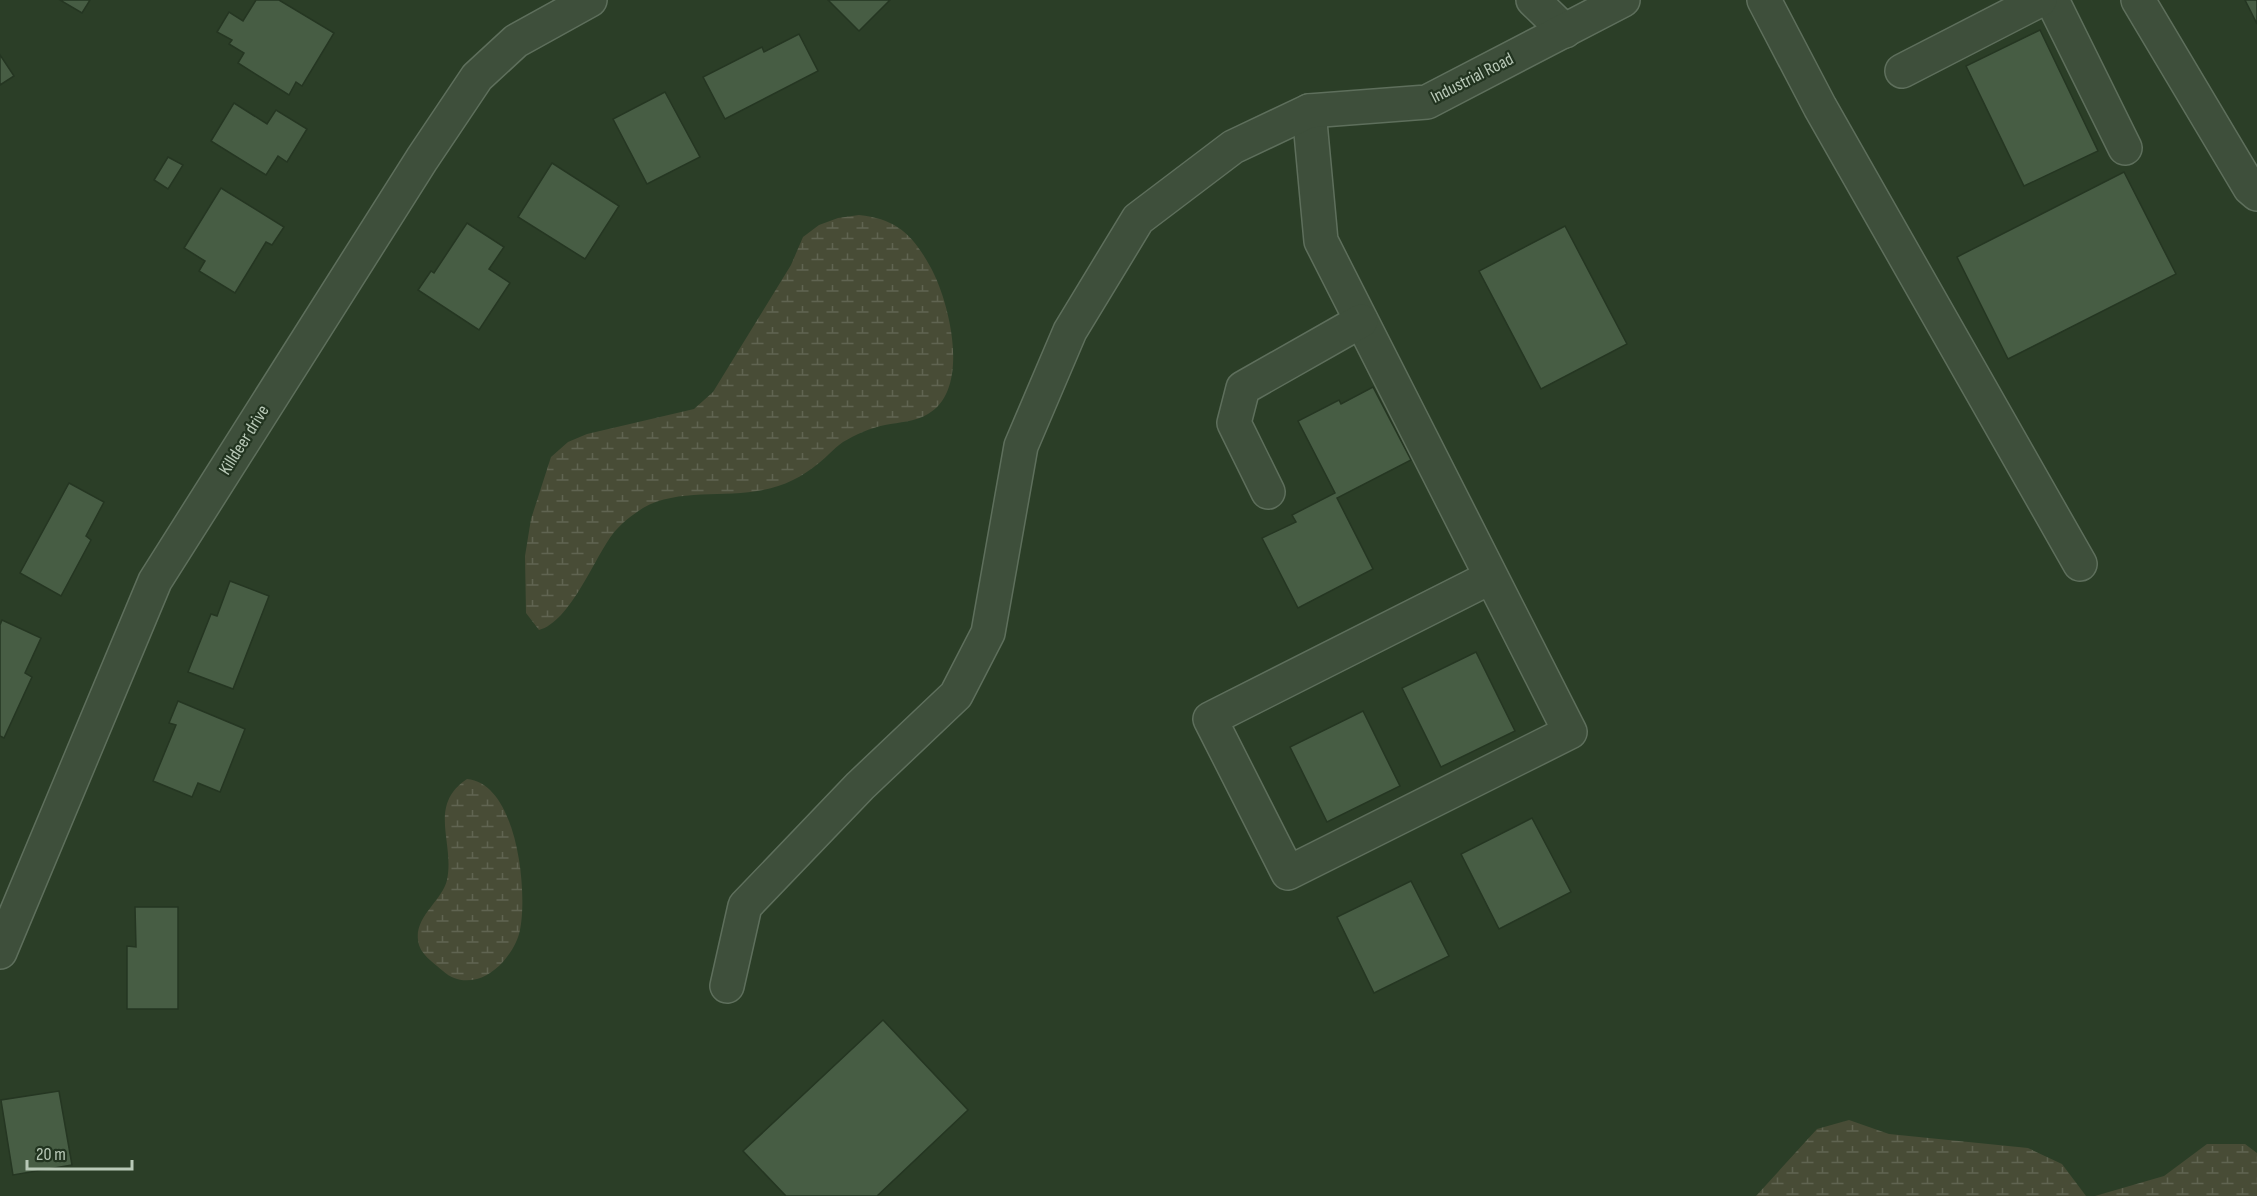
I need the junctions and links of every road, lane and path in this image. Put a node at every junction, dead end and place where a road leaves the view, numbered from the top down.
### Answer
1 (590, 0) edge
2 (1533, 0) edge
3 (1623, 0) edge
4 (2040, 0) edge
5 (2052, 0) edge
6 (2138, 0) edge
7 (1770, 2) edge
8 (1565, 31) junction
9 (1902, 71) dead end
10 (1309, 111) junction
11 (2125, 148) dead end
12 (2257, 194) edge
13 (1362, 321) junction
14 (1268, 492) dead end
15 (2080, 564) dead end
16 (1491, 577) junction
17 (0, 952) edge
18 (727, 986) dead end

1 - 17 street, Killdeer drive
2 - 8 street
3 - 8 street, Industrial Road
4 - 9 street
5 - 11 street
6 - 12 street
7 - 15 street
8 - 10 street, Industrial Road
10 - 13 street
10 - 18 street
13 - 14 street
13 - 16 street
16 - 16 street

